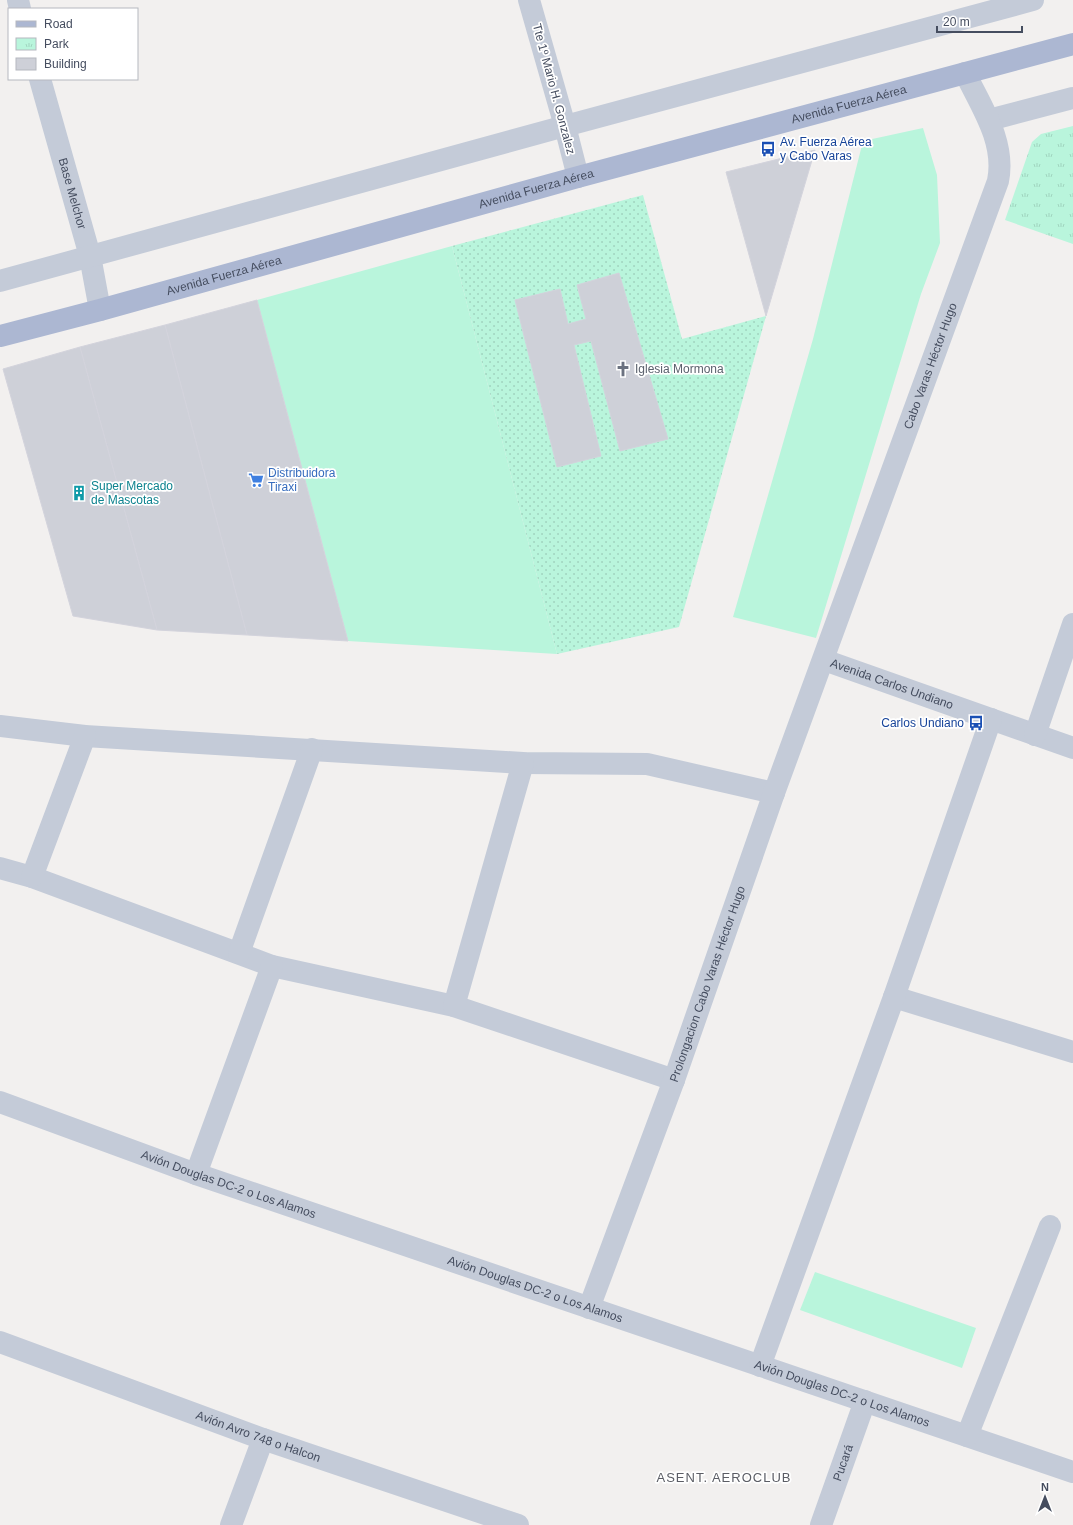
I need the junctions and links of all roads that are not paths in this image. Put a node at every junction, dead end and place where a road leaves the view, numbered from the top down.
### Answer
1 (529, 0) edge
2 (1033, 0) edge
3 (1073, 44) edge
4 (965, 73) junction
5 (40, 80) edge
6 (1073, 98) edge
7 (988, 120) junction
8 (565, 126) junction
9 (578, 177) junction
10 (90, 256) junction
11 (0, 281) edge
12 (100, 310) junction
13 (0, 336) edge
14 (1073, 624) edge
15 (824, 660) junction
16 (991, 719) junction
17 (0, 726) edge
18 (1035, 735) junction
19 (85, 736) junction
20 (1073, 748) edge
21 (312, 749) junction
22 (523, 763) junction
23 (774, 793) junction
24 (0, 868) edge
25 (32, 877) junction
26 (239, 953) junction
27 (272, 966) junction
28 (894, 996) junction
29 (454, 1006) junction
30 (1073, 1052) edge
31 (674, 1080) junction
32 (0, 1102) edge
33 (196, 1174) junction
34 (1050, 1226) dead end
35 (589, 1308) junction
36 (0, 1342) edge
37 (760, 1366) junction
38 (865, 1402) junction
39 (967, 1436) junction
40 (263, 1440) junction
41 (1073, 1472) edge
42 (231, 1525) edge
43 (518, 1525) edge
44 (821, 1525) edge

1 - 8 street, Tte 1º Mario H. Gonzalez
2 - 8 street
3 - 4 main road, Avenida Fuerza Aérea
4 - 7 street, Cabo Varas Héctor Hugo
4 - 9 main road, Avenida Fuerza Aérea
5 - 10 street, Base Melchor
6 - 7 street
7 - 15 street, Cabo Varas Héctor Hugo
8 - 9 street, Tte 1º Mario H. Gonzalez
8 - 10 street
9 - 12 main road, Avenida Fuerza Aérea
10 - 11 street
10 - 12 street, Base Melchor
12 - 13 main road, Avenida Fuerza Aérea
14 - 18 street
15 - 16 street, Avenida Carlos Undiano
15 - 23 street, Prolongacion Cabo Varas Héctor Hugo
16 - 18 street, Avenida Carlos Undiano
16 - 28 street
17 - 19 street
18 - 20 street, Avenida Carlos Undiano
19 - 21 street
19 - 25 street
21 - 22 street
21 - 26 street
22 - 23 street
22 - 29 street
23 - 31 street, Prolongacion Cabo Varas Héctor Hugo
24 - 25 street
25 - 26 street
26 - 27 street
27 - 29 street
27 - 33 street
28 - 30 street
28 - 37 street
29 - 31 street
31 - 35 street, Prolongacion Cabo Varas Héctor Hugo
32 - 33 street, Avión Douglas DC-2 o Los Alamos
33 - 35 street, Avión Douglas DC-2 o Los Alamos
34 - 39 street
35 - 37 street, Avión Douglas DC-2 o Los Alamos
36 - 40 street, Avión Avro 748 o Halcon
37 - 38 street, Avión Douglas DC-2 o Los Alamos
38 - 39 street, Avión Douglas DC-2 o Los Alamos
38 - 44 street, Pucará
39 - 41 street, Avión Douglas DC-2 o Los Alamos
40 - 42 street
40 - 43 street, Avión Avro 748 o Halcon

